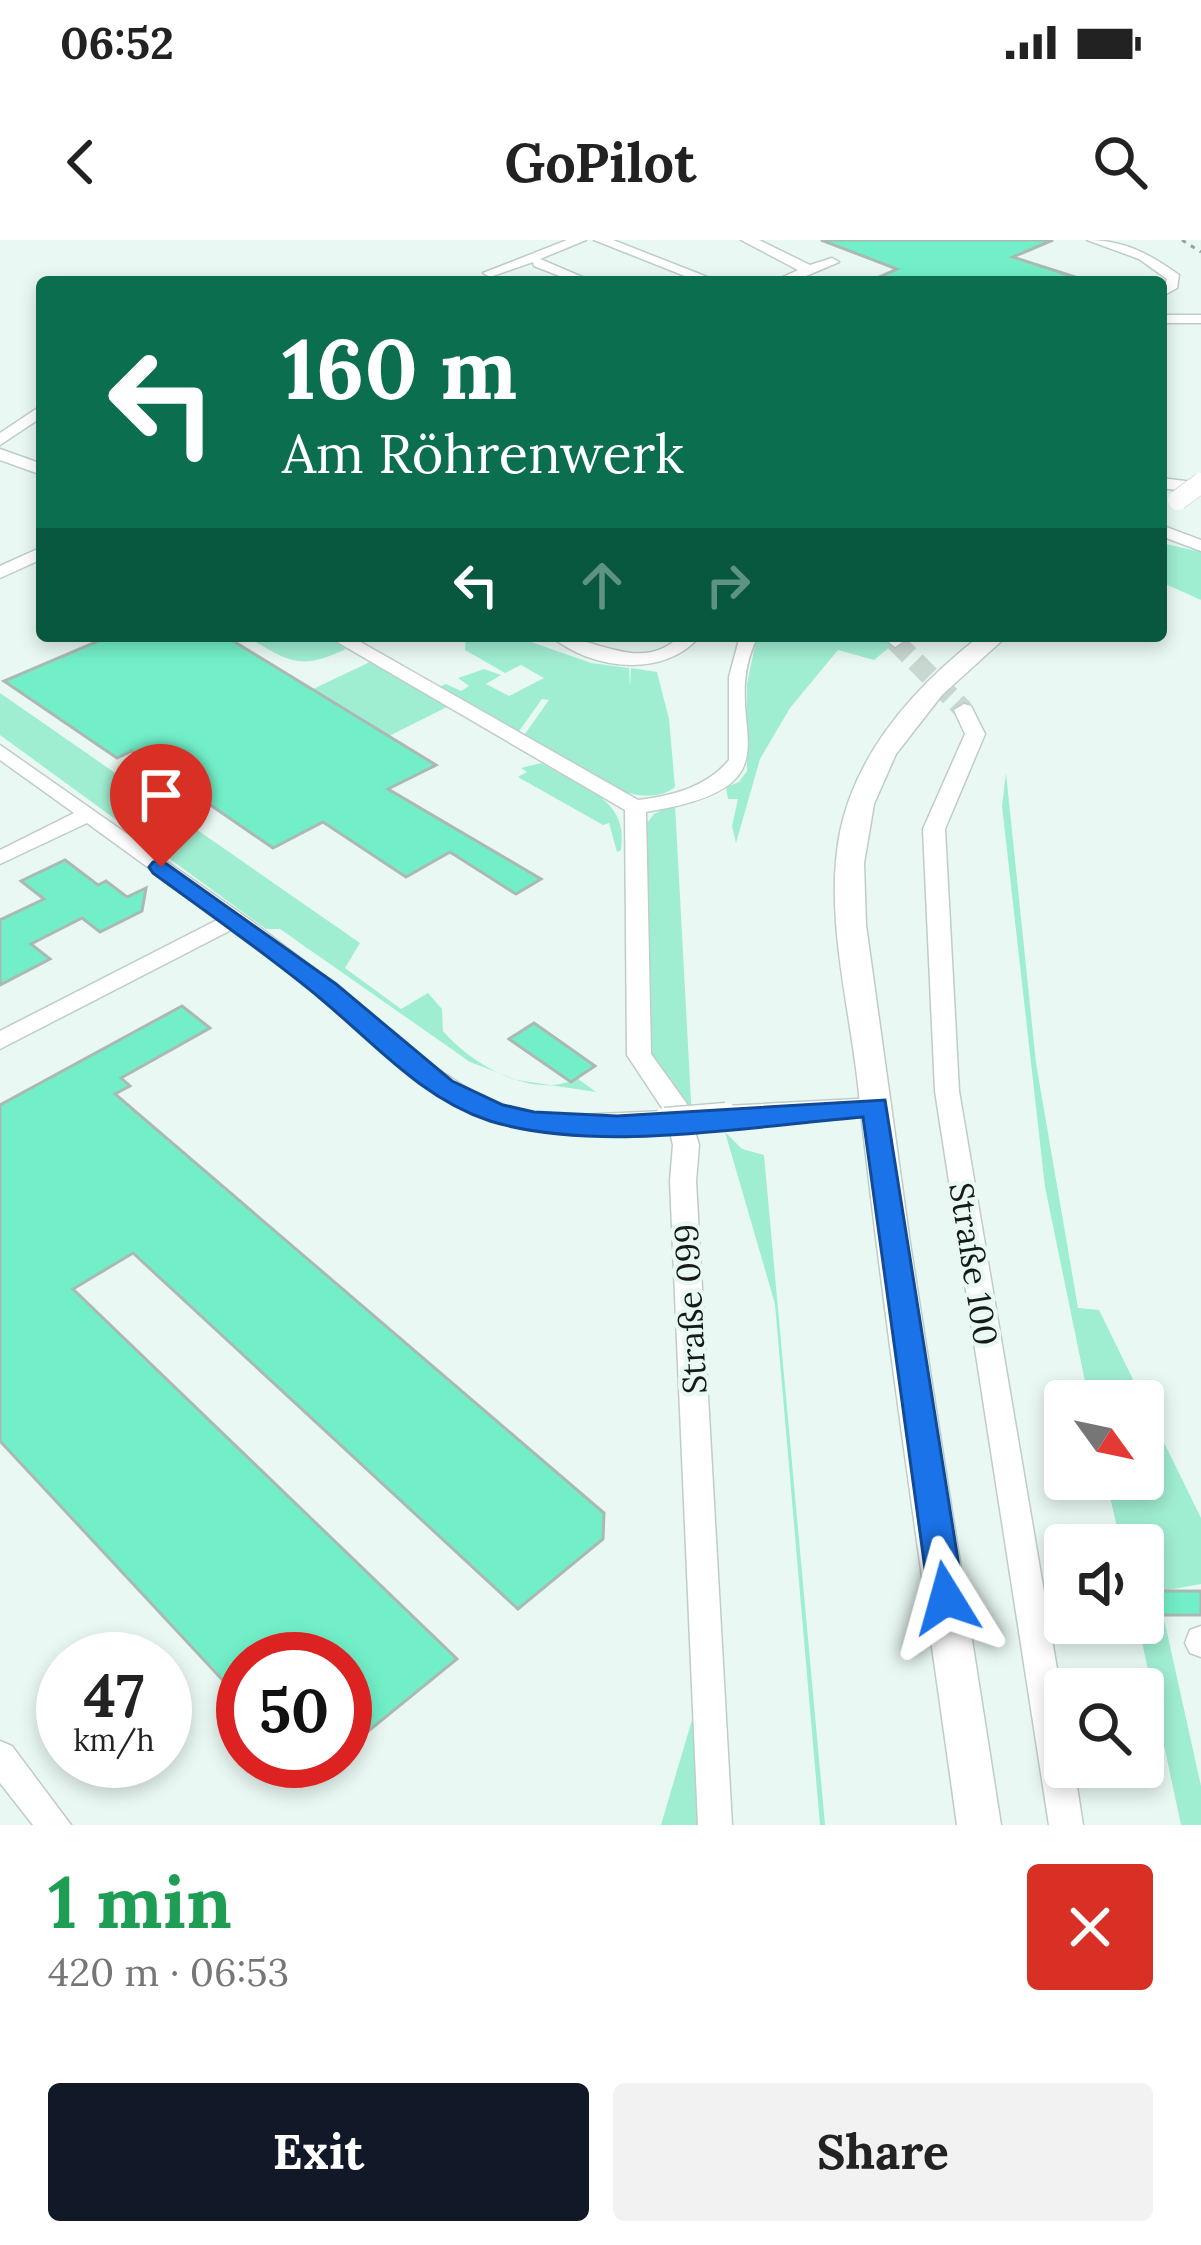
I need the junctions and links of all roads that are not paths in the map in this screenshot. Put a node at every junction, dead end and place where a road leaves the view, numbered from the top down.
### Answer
1 (579, 240) edge
2 (601, 240) edge
3 (748, 240) edge
4 (1094, 240) edge
5 (832, 262) dead end
6 (539, 263) dead end
7 (809, 270) junction
8 (490, 273) dead end
9 (572, 276) edge
10 (697, 276) edge
11 (794, 276) edge
12 (1167, 290) edge
13 (1199, 318) edge
14 (1167, 319) edge
15 (36, 414) edge
16 (0, 440) edge
17 (0, 454) edge
18 (36, 468) edge
19 (1167, 483) edge
20 (1201, 486) edge
21 (1167, 511) edge
22 (1167, 532) edge
23 (1201, 535) edge
24 (1201, 546) edge
25 (36, 555) edge
26 (0, 574) edge
27 (346, 642) edge
28 (573, 642) edge
29 (685, 642) edge
30 (743, 642) edge
31 (985, 644) edge
32 (964, 710) dead end
33 (0, 751) edge
34 (635, 807) junction
35 (88, 814) junction
36 (0, 858) edge
37 (234, 920) junction
38 (0, 1042) edge
39 (875, 1107) junction
40 (0, 1757) edge
41 (54, 1825) edge
42 (715, 1825) edge
43 (979, 1825) edge
44 (1066, 1825) edge

1 - 8 street
2 - 10 street
3 - 7 street
4 - 12 street
5 - 7 street
6 - 9 street
7 - 11 street
13 - 14 street
15 - 16 street
17 - 18 street
19 - 20 street
20 - 21 main road, bridge
21 - 23 street
22 - 24 street
25 - 26 street
27 - 34 street
28 - 29 street
30 - 34 street
31 - 39 main road
32 - 44 street, Straße 100
33 - 35 street
34 - 42 street, Straße 099
35 - 36 street
35 - 37 street
37 - 38 street
37 - 39 street, bridge
39 - 43 main road
40 - 41 street

